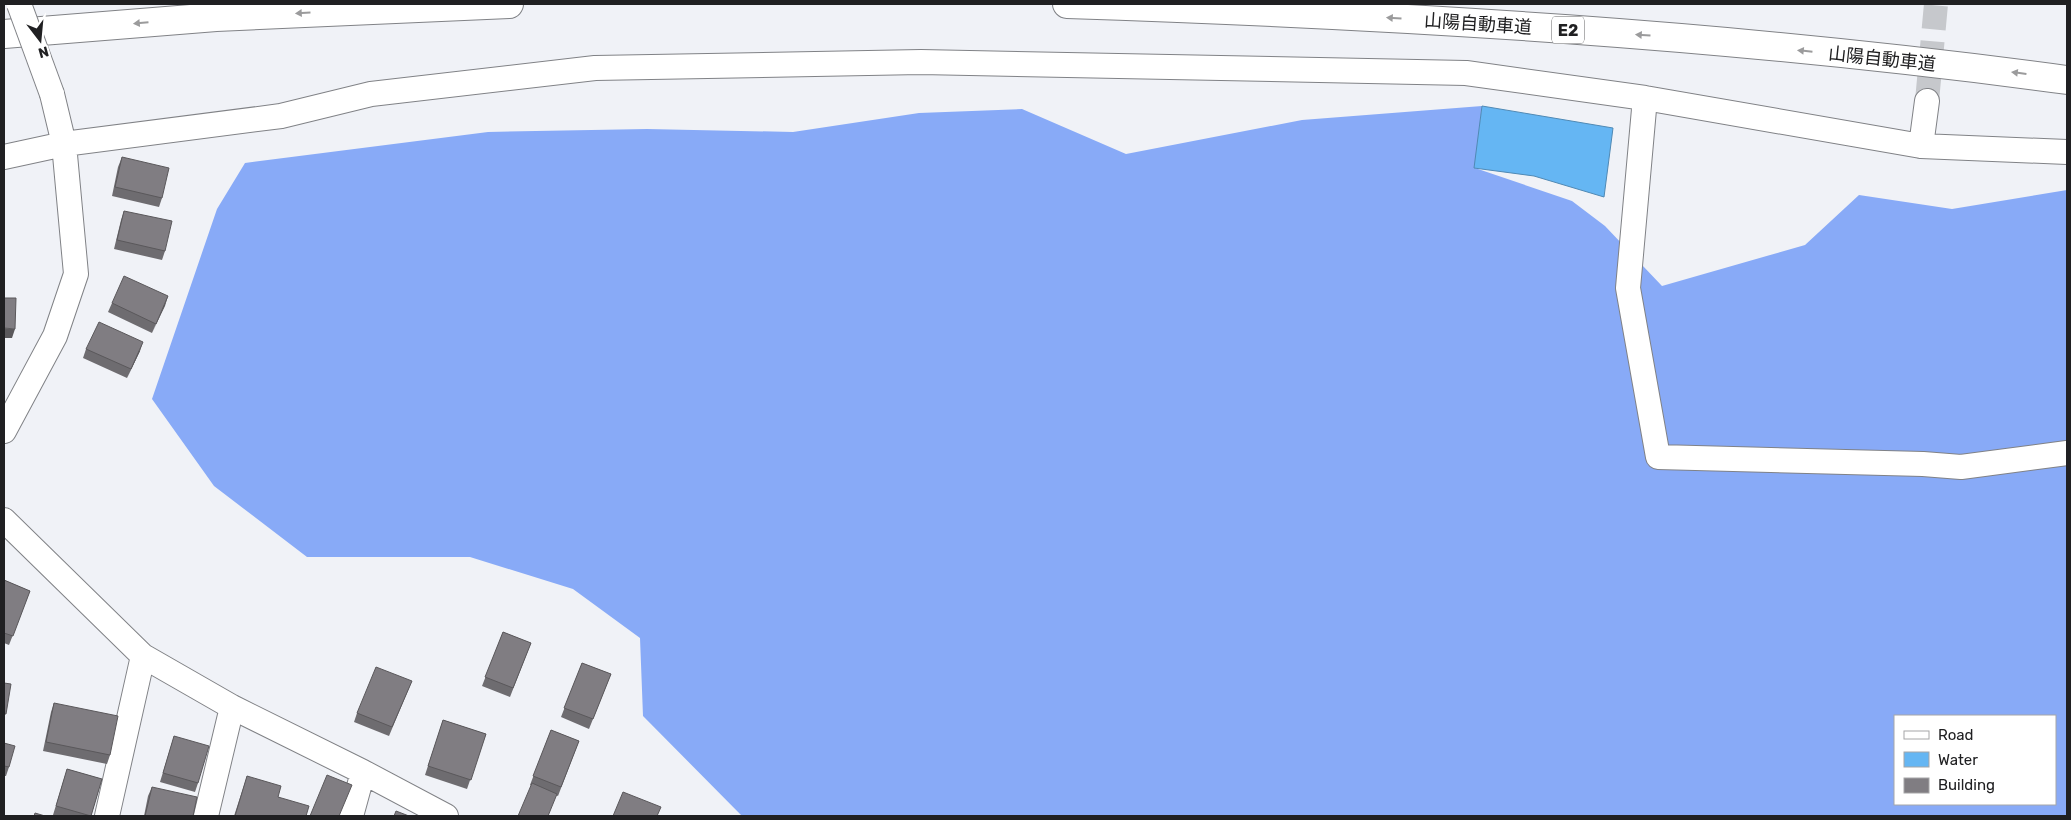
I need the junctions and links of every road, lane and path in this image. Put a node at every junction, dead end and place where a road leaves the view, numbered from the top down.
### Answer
1 (19, 4) edge
2 (509, 4) edge
3 (1067, 4) edge
4 (4, 34) edge
5 (2067, 80) edge
6 (1644, 98) junction
7 (1927, 101) tunnel mouth
8 (64, 144) junction
9 (1921, 146) junction
10 (2067, 152) edge
11 (4, 158) edge
12 (4, 431) edge
13 (2067, 453) edge
14 (4, 520) edge
15 (143, 656) junction
16 (232, 707) junction
17 (363, 772) junction
18 (108, 816) edge
19 (206, 816) edge
20 (351, 816) edge
21 (446, 816) edge

1 - 8 street, bridge
2 -> 4 highway
5 -> 3 highway, 山陽自動車道 / E2
6 - 8 street
6 - 9 street
6 - 13 street
7 - 9 street
8 - 11 street
8 - 12 street
9 - 10 street
14 - 15 street
15 - 16 street
15 - 18 street
16 - 17 street
16 - 19 street
17 - 20 street
17 - 21 street

